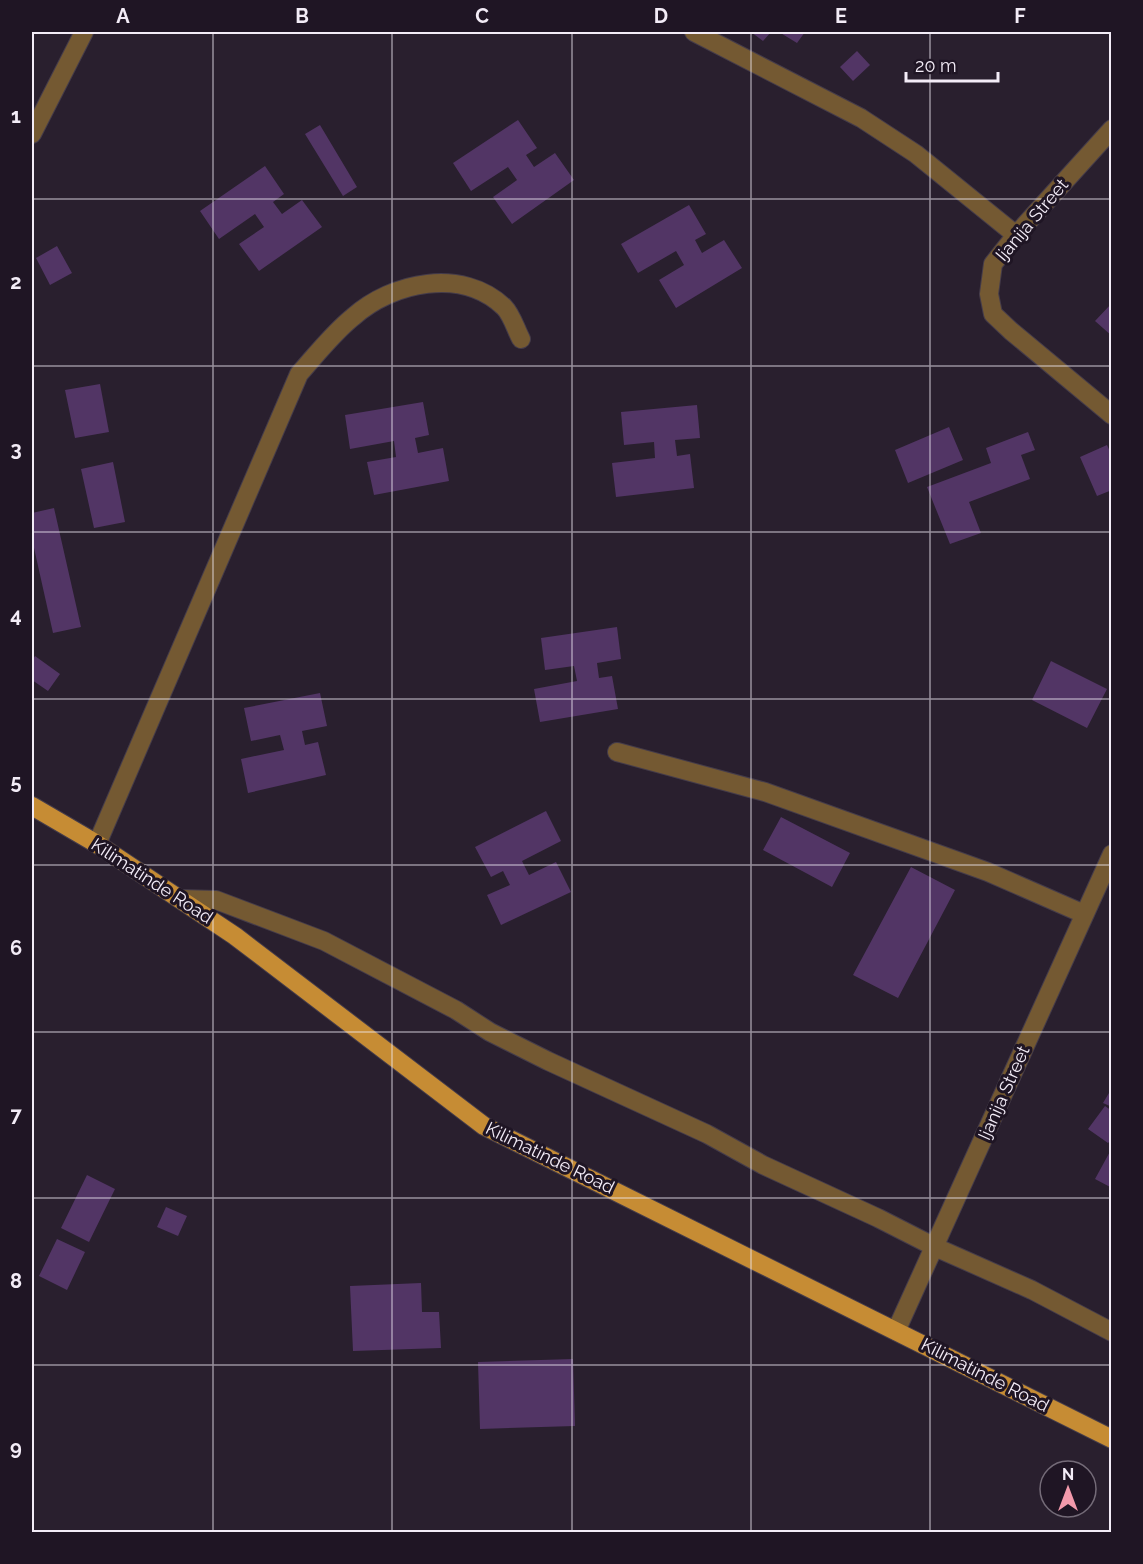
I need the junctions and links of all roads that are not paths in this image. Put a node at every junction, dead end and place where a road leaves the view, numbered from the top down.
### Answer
1 (84, 32) edge
2 (694, 32) edge
3 (1112, 129) edge
4 (32, 134) edge
5 (1016, 235) junction
6 (521, 339) dead end
7 (1112, 415) edge
8 (617, 752) dead end
9 (32, 806) edge
10 (97, 844) junction
11 (1112, 854) edge
12 (180, 899) junction
13 (1084, 914) junction
14 (935, 1247) junction
15 (896, 1331) junction
16 (1112, 1332) edge
17 (1112, 1439) edge

1 - 4 street
2 - 5 street
3 - 5 street, Ijanija Street
5 - 7 street, Ijanija Street
6 - 10 street
8 - 13 street
9 - 10 main road, Kilimatinde Road
10 - 12 main road, Kilimatinde Road
11 - 13 street, Ijanija Street
12 - 14 street
12 - 15 main road, Kilimatinde Road
13 - 14 street, Ijanija Street
14 - 15 street, Ijanija Street
14 - 16 street
15 - 17 main road, Kilimatinde Road

